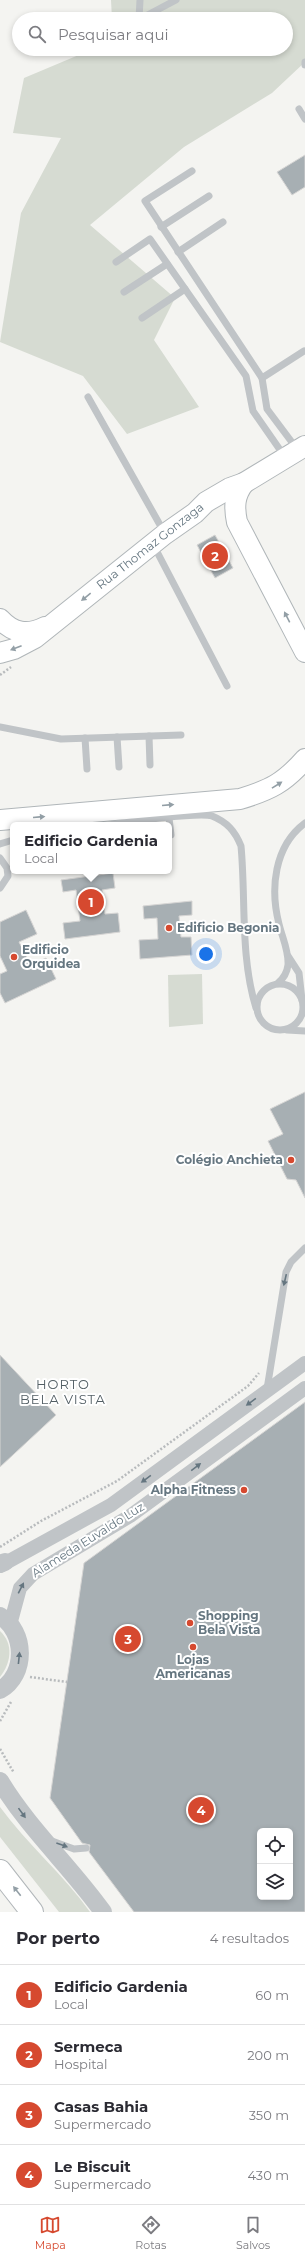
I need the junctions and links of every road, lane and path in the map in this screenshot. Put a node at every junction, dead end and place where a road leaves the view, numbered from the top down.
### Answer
1 (140, 0) edge
2 (176, 0) edge
3 (140, 12) edge
4 (153, 12) edge
5 (299, 109) dead end
6 (305, 119) edge
7 (192, 171) dead end
8 (209, 196) dead end
9 (224, 222) dead end
10 (161, 227) junction
11 (178, 252) junction
12 (116, 262) dead end
13 (167, 264) junction
14 (184, 289) junction
15 (124, 292) dead end
16 (142, 318) dead end
17 (304, 351) edge
18 (262, 378) junction
19 (88, 397) dead end
20 (296, 452) edge
21 (244, 483) junction
22 (195, 513) junction
23 (237, 522) junction
24 (159, 539) junction
25 (0, 619) edge
26 (54, 623) junction
27 (305, 652) edge
28 (0, 653) edge
29 (227, 686) dead end
30 (0, 727) edge
31 (181, 735) dead end
32 (149, 736) junction
33 (117, 737) junction
34 (85, 738) junction
35 (305, 759) edge
36 (150, 765) dead end
37 (119, 767) dead end
38 (87, 769) dead end
39 (169, 818) junction
40 (0, 820) edge
41 (135, 822) edge
42 (169, 822) edge
43 (305, 823) edge
44 (10, 841) edge
45 (0, 844) edge
46 (0, 858) edge
47 (0, 888) edge
48 (287, 954) junction
49 (278, 984) junction
50 (303, 1005) edge
51 (256, 1008) junction
52 (285, 1030) junction
53 (305, 1031) edge
54 (305, 1248) edge
55 (305, 1363) edge
56 (261, 1369) dead end
57 (305, 1388) edge
58 (267, 1391) junction
59 (1, 1560) edge
60 (5, 1620) edge
61 (27, 1677) dead end
62 (67, 1682) dead end
63 (6, 1695) edge
64 (0, 1721) edge
65 (0, 1749) edge
66 (18, 1780) dead end
67 (0, 1781) edge
68 (39, 1835) junction
69 (86, 1848) dead end
70 (0, 1871) edge
71 (32, 1912) edge
72 (103, 1912) edge

1 - 3 lane
2 - 4 lane
5 - 6 lane
7 - 10 lane
8 - 10 lane
9 - 11 lane
10 - 11 lane
11 - 18 lane
12 - 13 lane
13 - 14 lane
13 - 15 lane
14 - 16 lane
14 - 20 lane
17 - 18 lane
18 - 20 lane
19 - 24 lane
20 - 21 main road, Rua Thomaz Gonzaga
21 - 22 main road, Rua Thomaz Gonzaga
21 - 23 main road
22 - 23 main road
22 - 24 main road, Rua Thomaz Gonzaga
27 -> 23 main road
24 -> 26 main road, Rua Thomaz Gonzaga
24 - 29 lane
25 - 26 main road
26 -> 28 main road, Rua Thomaz Gonzaga
30 - 34 lane
31 - 32 lane
32 - 33 lane
32 - 36 lane
33 - 34 lane
33 - 37 lane
34 - 38 lane
40 -> 35 main road
39 - 41 lane
39 - 42 lane
39 - 51 lane
43 - 48 lane
44 - 45 lane
46 - 47 lane
48 - 49 lane
48 - 50 lane
49 - 50 lane
49 - 51 lane
50 - 52 lane
51 - 52 lane
52 - 53 lane
54 -> 58 lane
55 - 58 street, Alameda Euvaldo Luz
56 - 59 path
60 -> 57 street, Alameda Euvaldo Luz
58 -> 59 street, Alameda Euvaldo Luz
63 -> 60 street
61 - 62 path
63 - 64 path
65 - 66 path
67 -> 68 street
68 -> 69 lane
68 - 72 street
71 -> 70 main road

